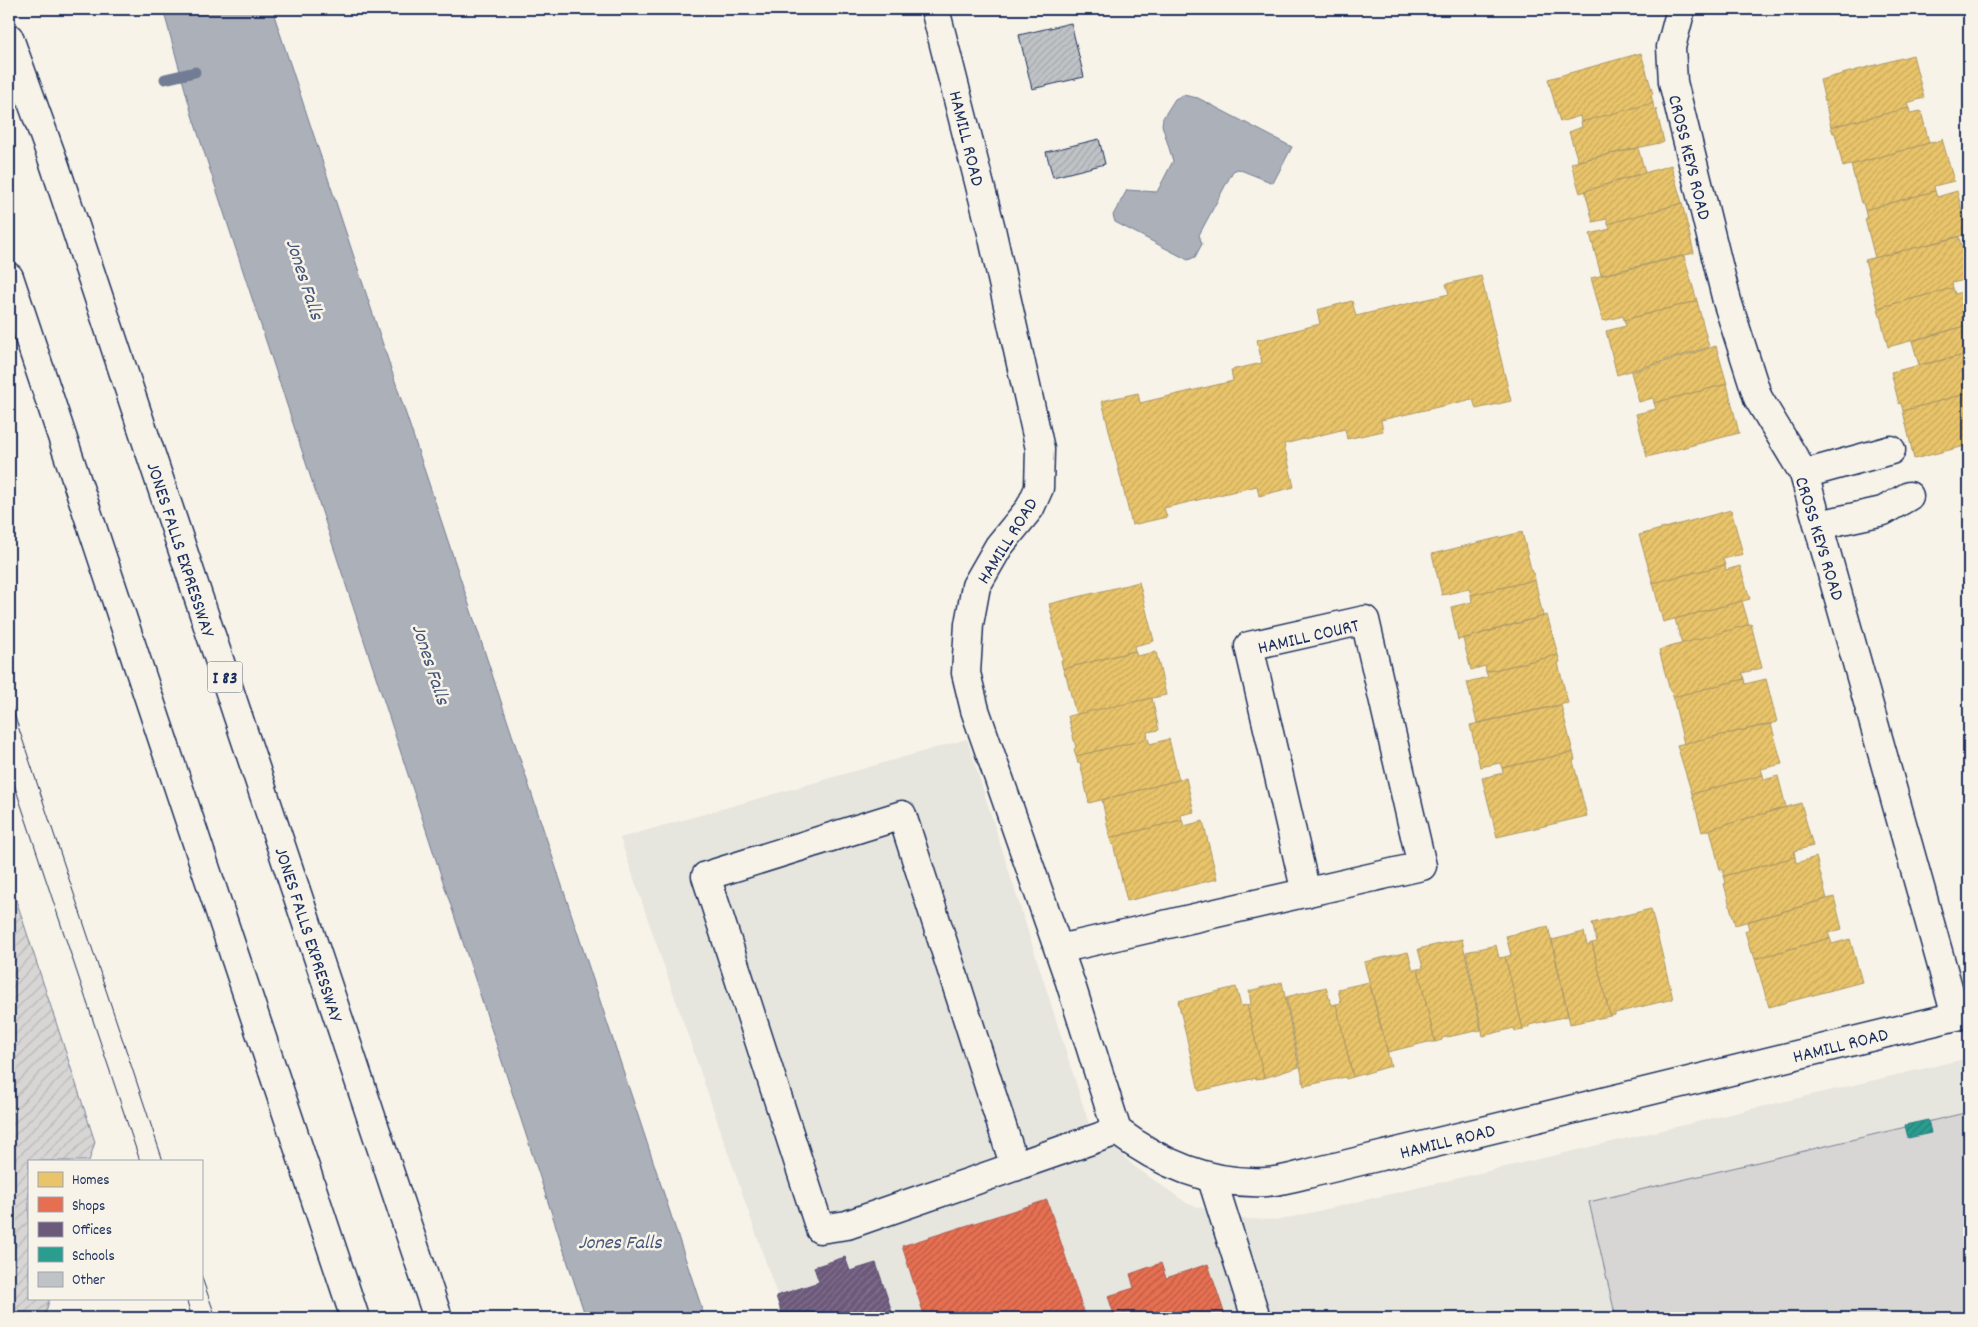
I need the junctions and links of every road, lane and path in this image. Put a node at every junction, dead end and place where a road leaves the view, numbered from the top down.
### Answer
1 (935, 9) edge
2 (1681, 9) edge
3 (9, 38) edge
4 (9, 276) edge
5 (1891, 450) dead end
6 (1804, 474) junction
7 (1909, 496) dead end
8 (1819, 525) junction
9 (1306, 893) junction
10 (1059, 949) junction
11 (1963, 1014) edge
12 (1117, 1130) junction
13 (1015, 1167) junction
14 (1212, 1179) junction
15 (355, 1318) edge
16 (438, 1318) edge
17 (1256, 1318) edge

1 - 10 main road, HAMILL ROAD
2 - 6 main road, CROSS KEYS ROAD
3 - 16 main road, JONES FALLS EXPRESSWAY / I 83
4 - 15 main road
5 - 6 main road
6 - 8 main road, CROSS KEYS ROAD
7 - 8 main road
8 - 11 main road, CROSS KEYS ROAD
9 - 9 main road, HAMILL COURT
9 - 10 main road
10 - 12 main road, HAMILL ROAD
11 - 14 main road, HAMILL ROAD
12 - 13 main road
12 - 14 main road, HAMILL ROAD
13 - 13 main road
14 - 17 main road

